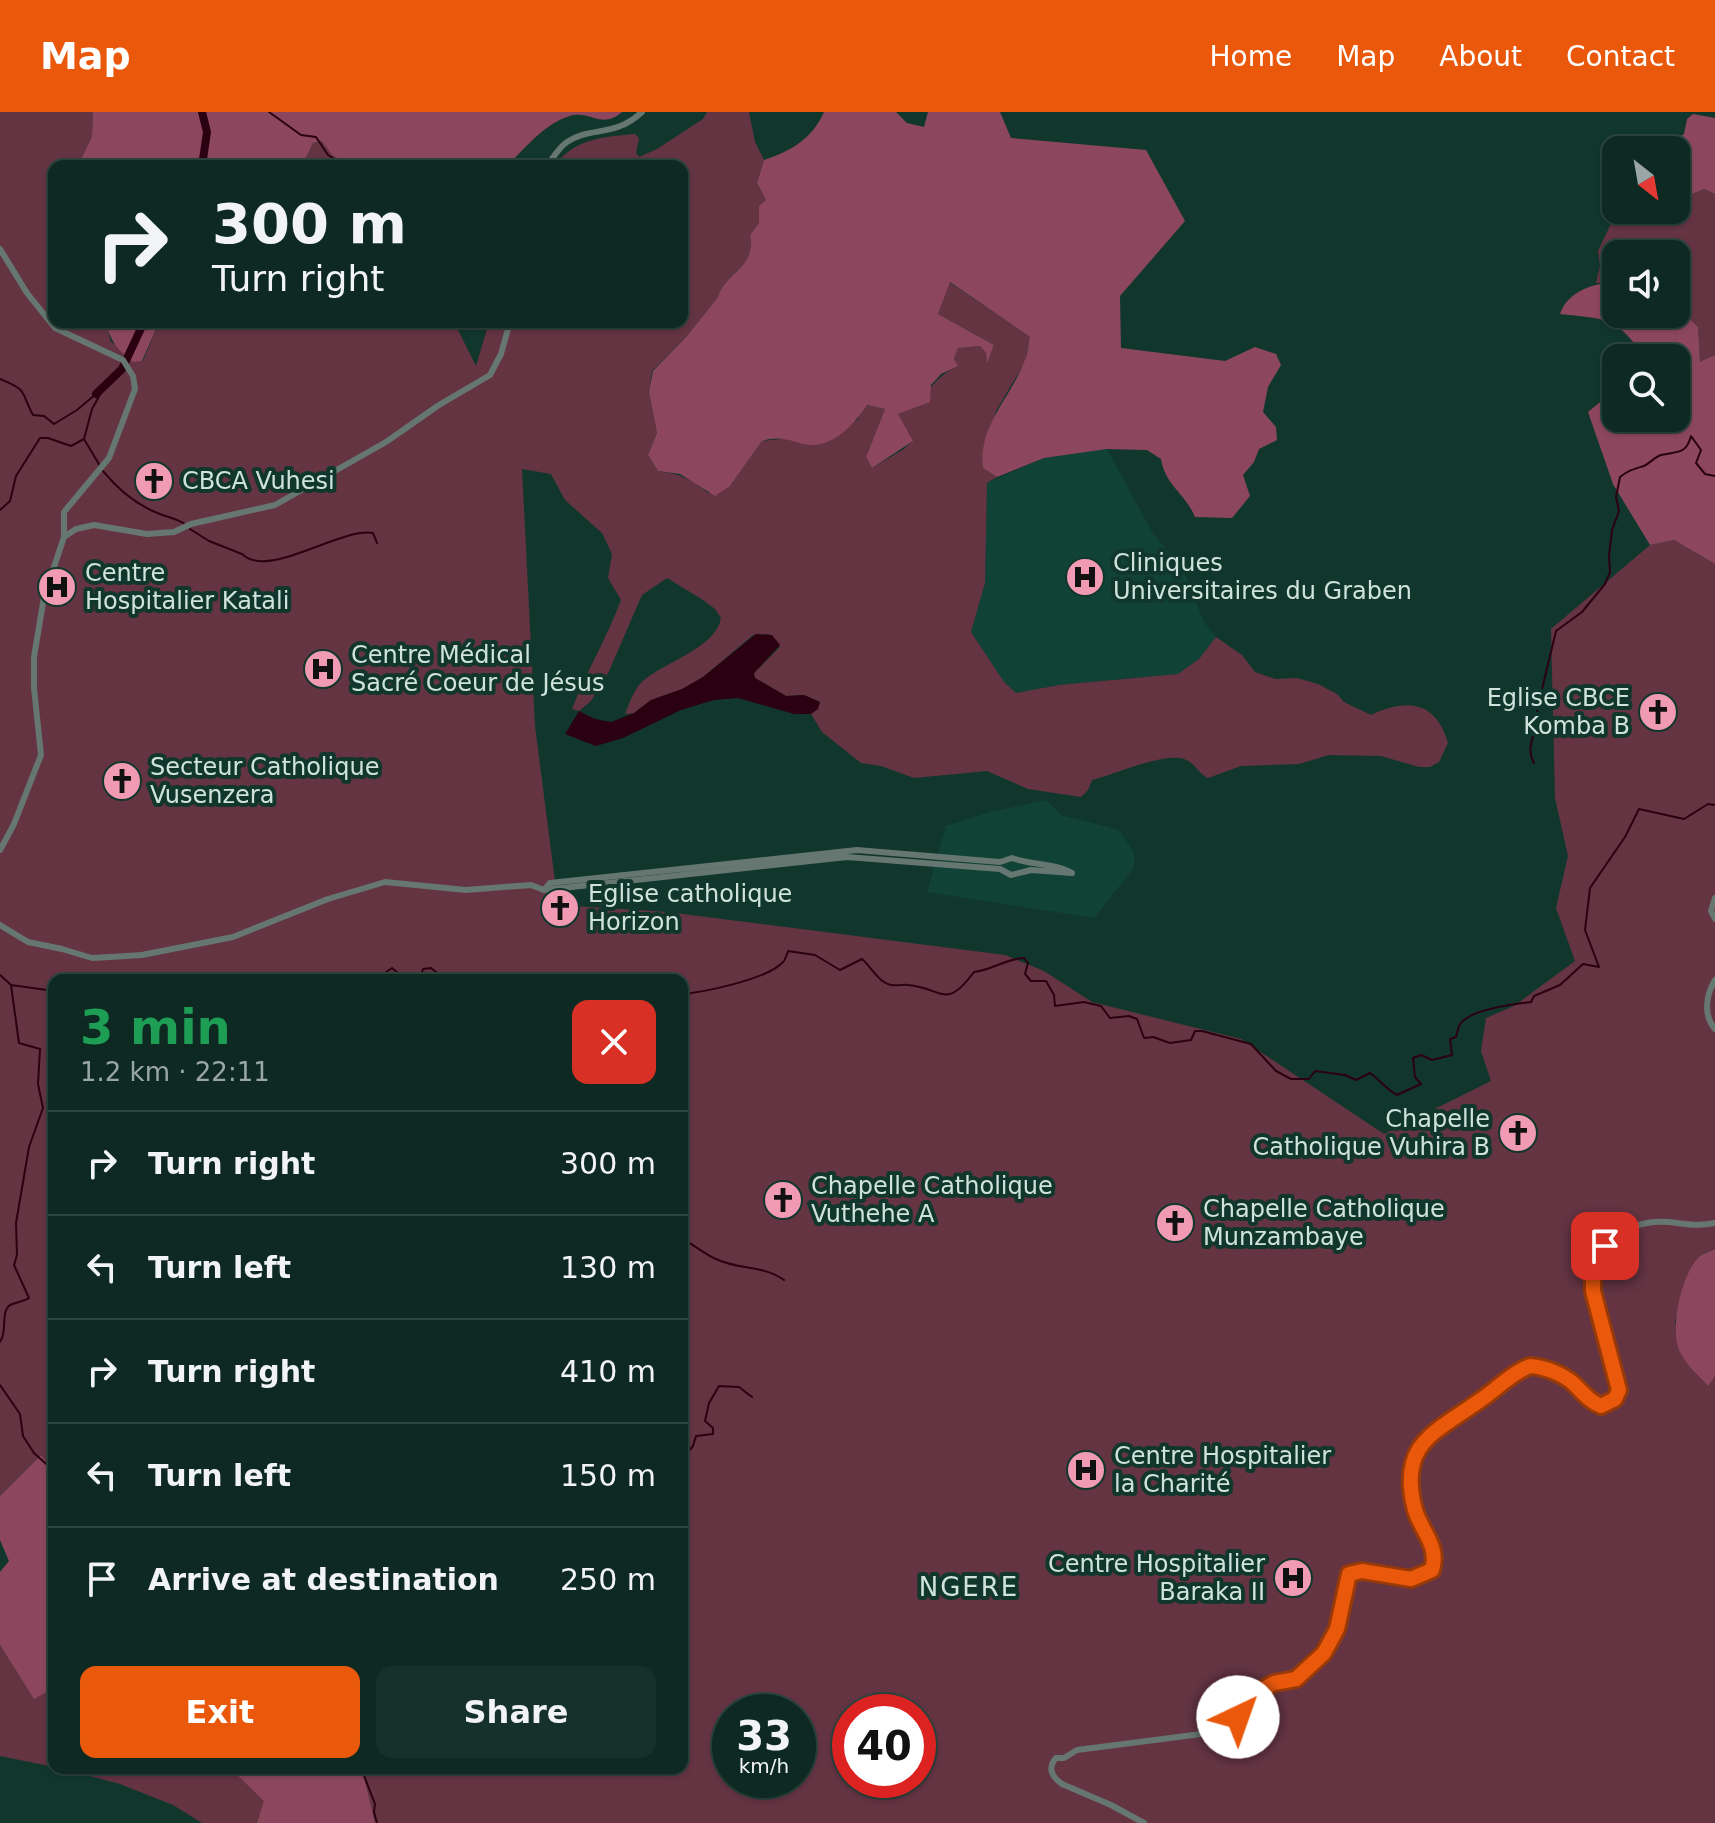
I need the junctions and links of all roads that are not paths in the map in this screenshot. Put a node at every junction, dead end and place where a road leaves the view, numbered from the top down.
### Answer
1 (642, 112) edge
2 (552, 160) edge
3 (0, 249) edge
4 (48, 319) edge
5 (55, 328) edge
6 (508, 328) edge
7 (64, 537) junction
8 (0, 850) edge
9 (1000, 866) junction
10 (1023, 867) junction
11 (1715, 898) edge
12 (1715, 919) edge
13 (0, 925) edge
14 (1715, 980) edge
15 (1715, 1029) edge
16 (1715, 1223) edge
17 (1144, 1823) edge

1 - 2 street
3 - 4 street
5 - 7 street
6 - 7 street
7 - 8 street
9 - 10 street
9 - 10 street
9 - 13 street
10 - 10 street
11 - 12 street
14 - 15 street
16 - 17 street

